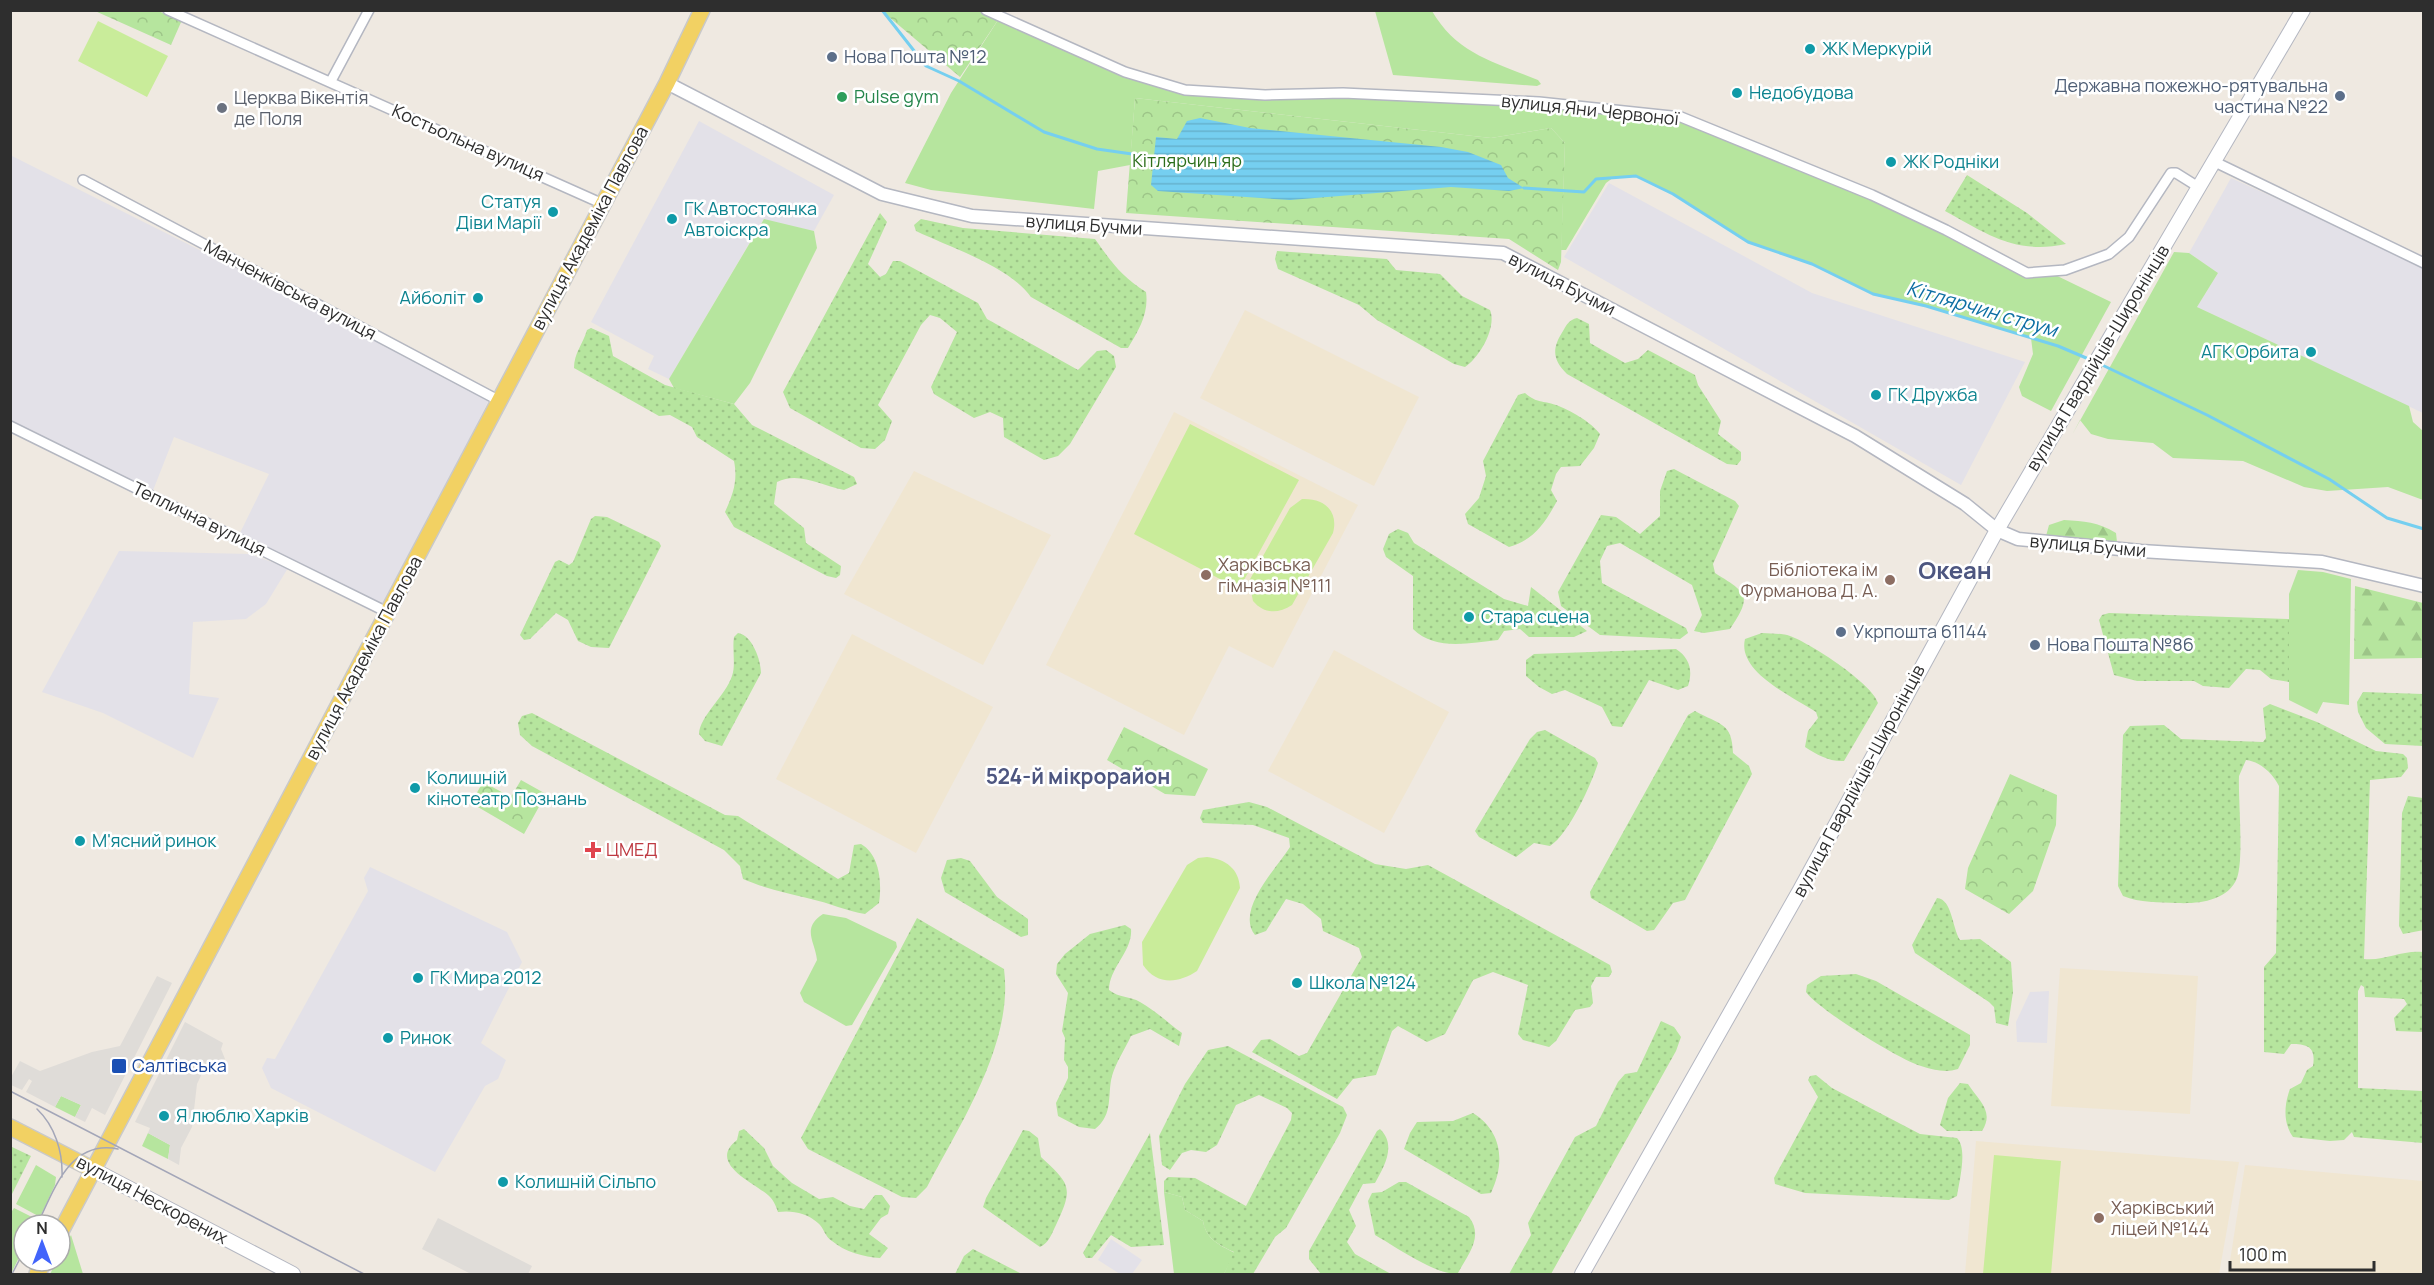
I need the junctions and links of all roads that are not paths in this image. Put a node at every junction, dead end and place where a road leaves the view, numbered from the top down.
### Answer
1 (168, 10) edge
2 (702, 10) edge
3 (986, 10) edge
4 (2303, 10) edge
5 (368, 11) edge
6 (331, 81) junction
7 (667, 83) junction
8 (2215, 162) junction
9 (83, 180) dead end
10 (2200, 188) junction
11 (603, 204) junction
12 (2424, 263) edge
13 (498, 400) junction
14 (10, 426) edge
15 (1997, 530) junction
16 (2424, 586) edge
17 (389, 613) junction
18 (10, 1127) edge
19 (94, 1170) junction
20 (71, 1213) edge
21 (293, 1275) edge
22 (1582, 1275) edge

1 - 6 street, Костьольна вулиця
2 - 7 main road, вулиця Академіка Павлова
3 - 10 street, вулиця Яни Червоної
4 - 8 main road, вулиця Гвардійців-Широнінців
5 - 6 street
6 - 11 street, Костьольна вулиця
7 - 11 main road, вулиця Академіка Павлова
7 - 15 street, вулиця Бучми
8 - 10 main road, вулиця Гвардійців-Широнінців
8 - 12 street
9 - 13 street, Манченківська вулиця
10 - 15 main road, вулиця Гвардійців-Широнінців
11 - 13 main road, вулиця Академіка Павлова
13 - 17 main road, вулиця Академіка Павлова
14 - 17 street, Теплична вулиця
15 - 16 street, вулиця Бучми
15 - 22 main road, вулиця Гвардійців-Широнінців
17 - 19 main road, вулиця Академіка Павлова
18 - 19 main road, вулиця Нескорених
19 - 20 main road, вулиця Академіка Павлова
19 - 21 main road, вулиця Нескорених

